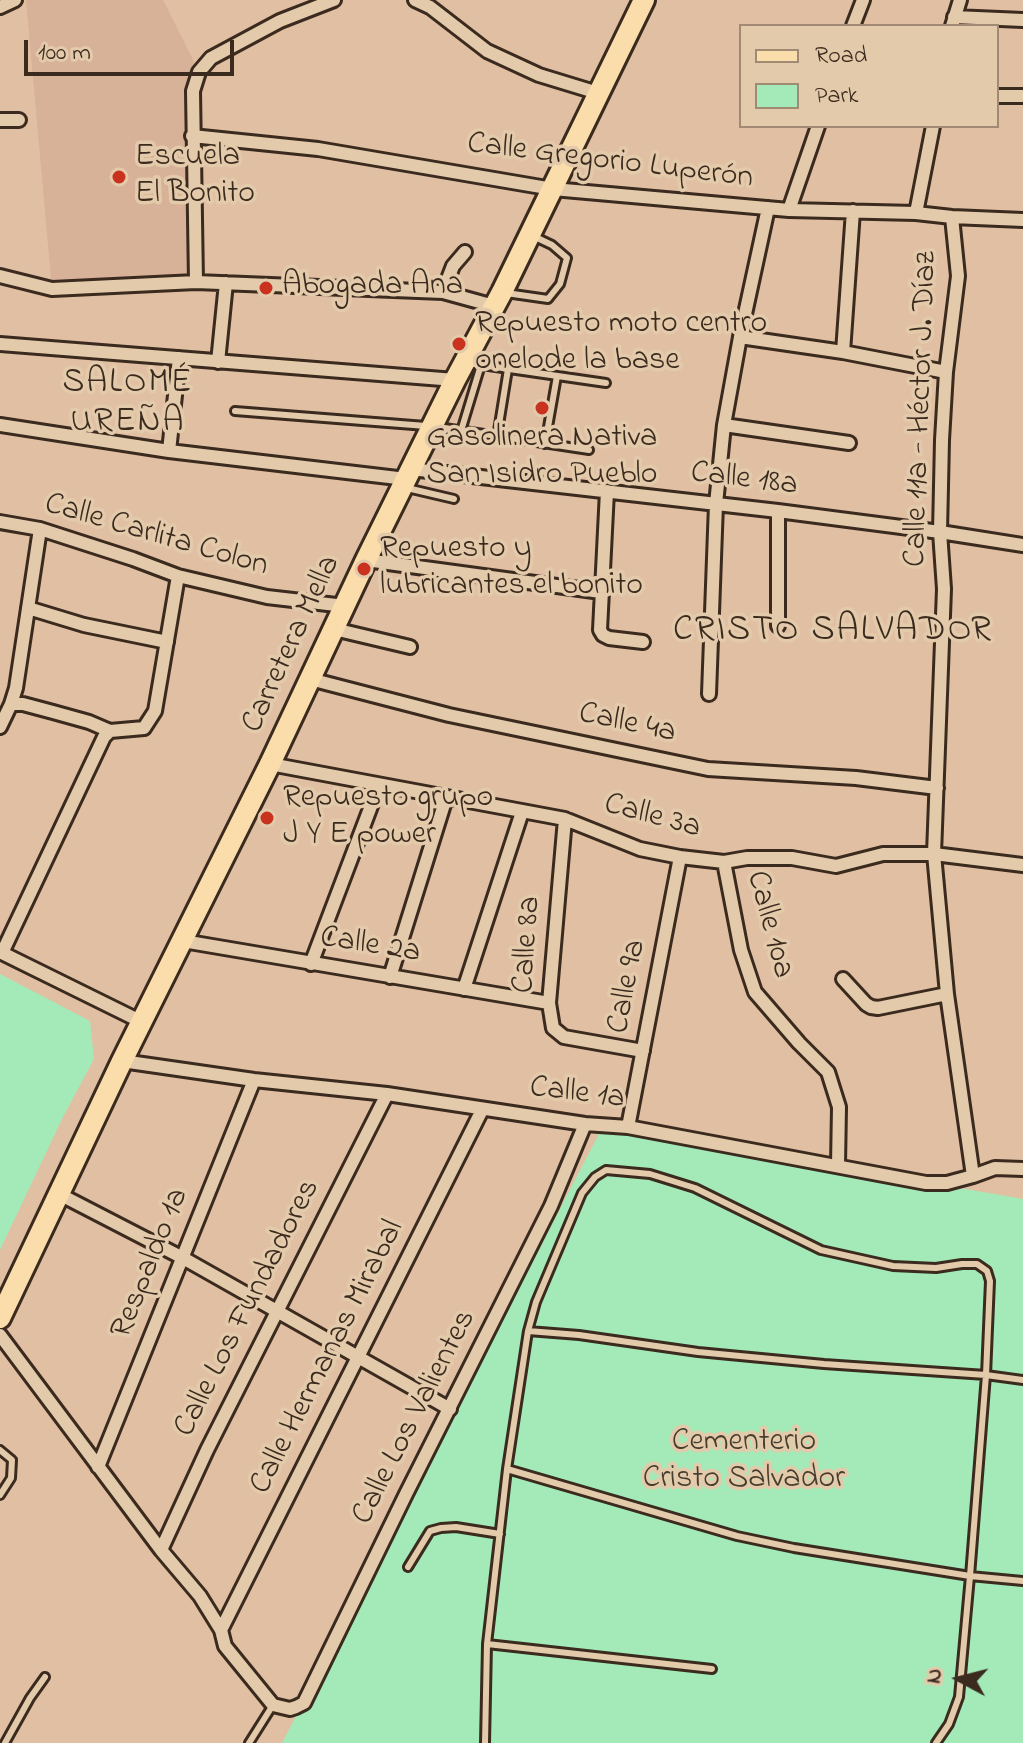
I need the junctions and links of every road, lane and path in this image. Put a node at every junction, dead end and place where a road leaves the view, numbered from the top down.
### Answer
1 (15, 0) edge
2 (334, 0) edge
3 (415, 0) edge
4 (644, 0) edge
5 (863, 0) edge
6 (960, 0) edge
7 (0, 7) edge
8 (1023, 20) edge
9 (953, 21) edge
10 (854, 24) edge
11 (598, 93) junction
12 (999, 96) edge
13 (1023, 96) edge
14 (0, 120) edge
15 (19, 120) dead end
16 (817, 128) edge
17 (933, 128) edge
18 (192, 136) junction
19 (553, 189) junction
20 (768, 208) junction
21 (789, 210) junction
22 (853, 211) junction
23 (916, 213) junction
24 (952, 217) junction
25 (1023, 220) edge
26 (530, 235) junction
27 (465, 252) dead end
28 (0, 276) edge
29 (196, 282) junction
30 (226, 283) junction
31 (443, 292) junction
32 (498, 299) junction
33 (740, 337) junction
34 (0, 344) edge
35 (843, 352) junction
36 (179, 358) junction
37 (218, 362) junction
38 (467, 369) junction
39 (508, 369) junction
40 (946, 372) junction
41 (557, 376) junction
42 (606, 383) dead end
43 (235, 411) dead end
44 (0, 425) edge
45 (724, 425) junction
46 (432, 427) junction
47 (461, 431) junction
48 (497, 437) junction
49 (849, 443) dead end
50 (545, 444) junction
51 (589, 450) dead end
52 (169, 451) junction
53 (406, 478) junction
54 (607, 491) junction
55 (454, 499) dead end
56 (716, 504) junction
57 (778, 511) junction
58 (0, 522) edge
59 (40, 529) junction
60 (940, 532) junction
61 (1023, 545) edge
62 (366, 560) junction
63 (178, 576) junction
64 (601, 592) junction
65 (345, 606) junction
66 (28, 608) junction
67 (778, 626) dead end
68 (334, 629) junction
69 (167, 642) junction
70 (643, 642) dead end
71 (410, 647) dead end
72 (310, 679) junction
73 (709, 694) dead end
74 (11, 704) junction
75 (0, 727) edge
76 (110, 731) junction
77 (270, 764) junction
78 (379, 785) junction
79 (937, 788) junction
80 (446, 798) junction
81 (522, 812) junction
82 (565, 819) junction
83 (934, 854) junction
84 (680, 857) junction
85 (724, 862) junction
86 (1023, 865) edge
87 (183, 941) junction
88 (1, 952) edge
89 (311, 964) junction
90 (390, 977) junction
91 (843, 979) dead end
92 (464, 989) junction
93 (947, 994) junction
94 (549, 1003) junction
95 (142, 1022) junction
96 (643, 1051) junction
97 (122, 1061) junction
98 (254, 1080) junction
99 (387, 1094) junction
100 (482, 1110) junction
101 (585, 1124) junction
102 (628, 1127) junction
103 (838, 1165) junction
104 (1023, 1169) edge
105 (973, 1176) junction
106 (59, 1194) junction
107 (183, 1258) junction
108 (277, 1311) junction
109 (0, 1318) edge
110 (528, 1331) junction
111 (0, 1335) edge
112 (359, 1357) junction
113 (986, 1375) junction
114 (1023, 1380) edge
115 (450, 1409) junction
116 (0, 1450) edge
117 (98, 1467) junction
118 (507, 1469) junction
119 (0, 1495) edge
120 (500, 1534) junction
121 (161, 1550) junction
122 (408, 1567) dead end
123 (970, 1576) junction
124 (1023, 1581) edge
125 (221, 1630) junction
126 (487, 1644) junction
127 (712, 1669) dead end
128 (45, 1677) dead end
129 (273, 1705) junction
130 (5, 1743) edge
131 (249, 1743) edge
132 (485, 1743) edge
133 (936, 1743) edge

1 - 7 street
2 - 18 street
3 - 11 street
4 - 11 main road, Carretera Mella
5 - 10 street
6 - 9 street
8 - 9 street
11 - 19 main road, Carretera Mella
12 - 13 street
14 - 15 street
16 - 21 street
17 - 23 street
18 - 19 street, Calle Gregorio Luperón
18 - 29 street
19 - 20 street, Calle Gregorio Luperón
19 - 26 main road, Carretera Mella
20 - 21 street, Calle Gregorio Luperón
20 - 33 street
21 - 22 street, Calle Gregorio Luperón
22 - 23 street, Calle Gregorio Luperón
22 - 35 street
23 - 24 street, Calle Gregorio Luperón
24 - 25 street, Calle Gregorio Luperón
24 - 40 street, Calle 11a - Héctor J. Díaz
26 - 32 main road, Carretera Mella
26 - 32 lane
27 - 31 street
28 - 29 street
29 - 30 street
30 - 31 street
30 - 37 street
31 - 32 street
32 - 38 main road, Carretera Mella
33 - 35 street
33 - 45 street
34 - 36 street
35 - 40 street
36 - 37 street
36 - 52 street
37 - 38 street
38 - 39 lane
38 - 46 main road, Carretera Mella
38 - 47 lane
39 - 41 lane
39 - 48 lane
40 - 60 street, Calle 11a - Héctor J. Díaz
41 - 42 lane
41 - 50 lane
43 - 46 lane
44 - 52 street, Calle 18a
45 - 49 street
45 - 56 street
46 - 47 lane
46 - 53 main road, Carretera Mella
47 - 48 lane
48 - 50 lane
50 - 51 lane
52 - 53 street, Calle 18a
53 - 54 street, Calle 18a
53 - 55 lane
53 - 62 main road, Carretera Mella
54 - 56 street, Calle 18a
54 - 64 street
56 - 57 street, Calle 18a
56 - 73 street
57 - 60 street, Calle 18a
57 - 67 street
58 - 59 street, Calle Carlita Colon
59 - 63 street, Calle Carlita Colon
59 - 66 street
60 - 61 street, Calle 18a
60 - 79 street, Calle 11a - Héctor J. Díaz
62 - 64 street
62 - 65 main road, Carretera Mella
63 - 65 street, Calle Carlita Colon
63 - 69 street
64 - 70 street
65 - 68 main road, Carretera Mella
66 - 69 street
66 - 74 street
68 - 71 street
68 - 72 main road, Carretera Mella
69 - 76 street
72 - 77 main road, Carretera Mella
72 - 79 street, Calle 4a
74 - 75 street
74 - 76 street
76 - 88 street
77 - 78 street, Calle 3a
77 - 87 main road, Carretera Mella
78 - 80 street, Calle 3a
78 - 89 street
79 - 83 street, Calle 11a - Héctor J. Díaz
80 - 81 street, Calle 3a
80 - 90 street
81 - 82 street, Calle 3a
81 - 92 street
82 - 84 street, Calle 3a
82 - 94 street, Calle 8a
83 - 85 street, Calle 3a
83 - 86 street, Calle 3a
83 - 93 street, Calle 11a - Héctor J. Díaz
84 - 85 street, Calle 3a
84 - 96 street, Calle 9a
85 - 103 street, Calle 10a
87 - 89 street, Calle 2a
87 - 95 main road, Carretera Mella
88 - 95 street
89 - 90 street, Calle 2a
90 - 92 street, Calle 2a
91 - 93 street
92 - 94 street, Calle 2a
93 - 105 street, Calle 11a - Héctor J. Díaz
94 - 96 street, Calle 8a
95 - 97 main road, Carretera Mella
96 - 102 street, Calle 9a
97 - 98 street, Calle 1a
97 - 106 main road, Carretera Mella
98 - 99 street, Calle 1a
98 - 107 street, Respaldo 1a
99 - 100 street, Calle 1a
99 - 108 street, Calle Los Fundadores
100 - 101 street, Calle 1a
100 - 112 street, Calle Hermanas Mirabal
101 - 102 street, Calle 1a
101 - 115 street, Calle Los Valientes
102 - 103 street, Calle 1a
103 - 105 street, Calle 1a
104 - 105 street, Calle 1a
106 - 107 street
106 - 109 main road, Carretera Mella
107 - 108 street
107 - 117 street, Respaldo 1a
108 - 112 street
108 - 121 street, Calle Los Fundadores
110 - 113 lane
110 - 113 lane
110 - 118 lane
111 - 117 street
112 - 115 street
112 - 125 street, Calle Hermanas Mirabal
113 - 114 lane
113 - 123 lane
115 - 129 street, Calle Los Valientes
116 - 119 lane
117 - 121 street
118 - 120 lane
118 - 123 lane
120 - 122 lane
120 - 126 lane
121 - 125 street
123 - 124 lane
123 - 133 lane
125 - 129 street
126 - 127 lane
126 - 132 lane
128 - 130 lane
129 - 131 lane

